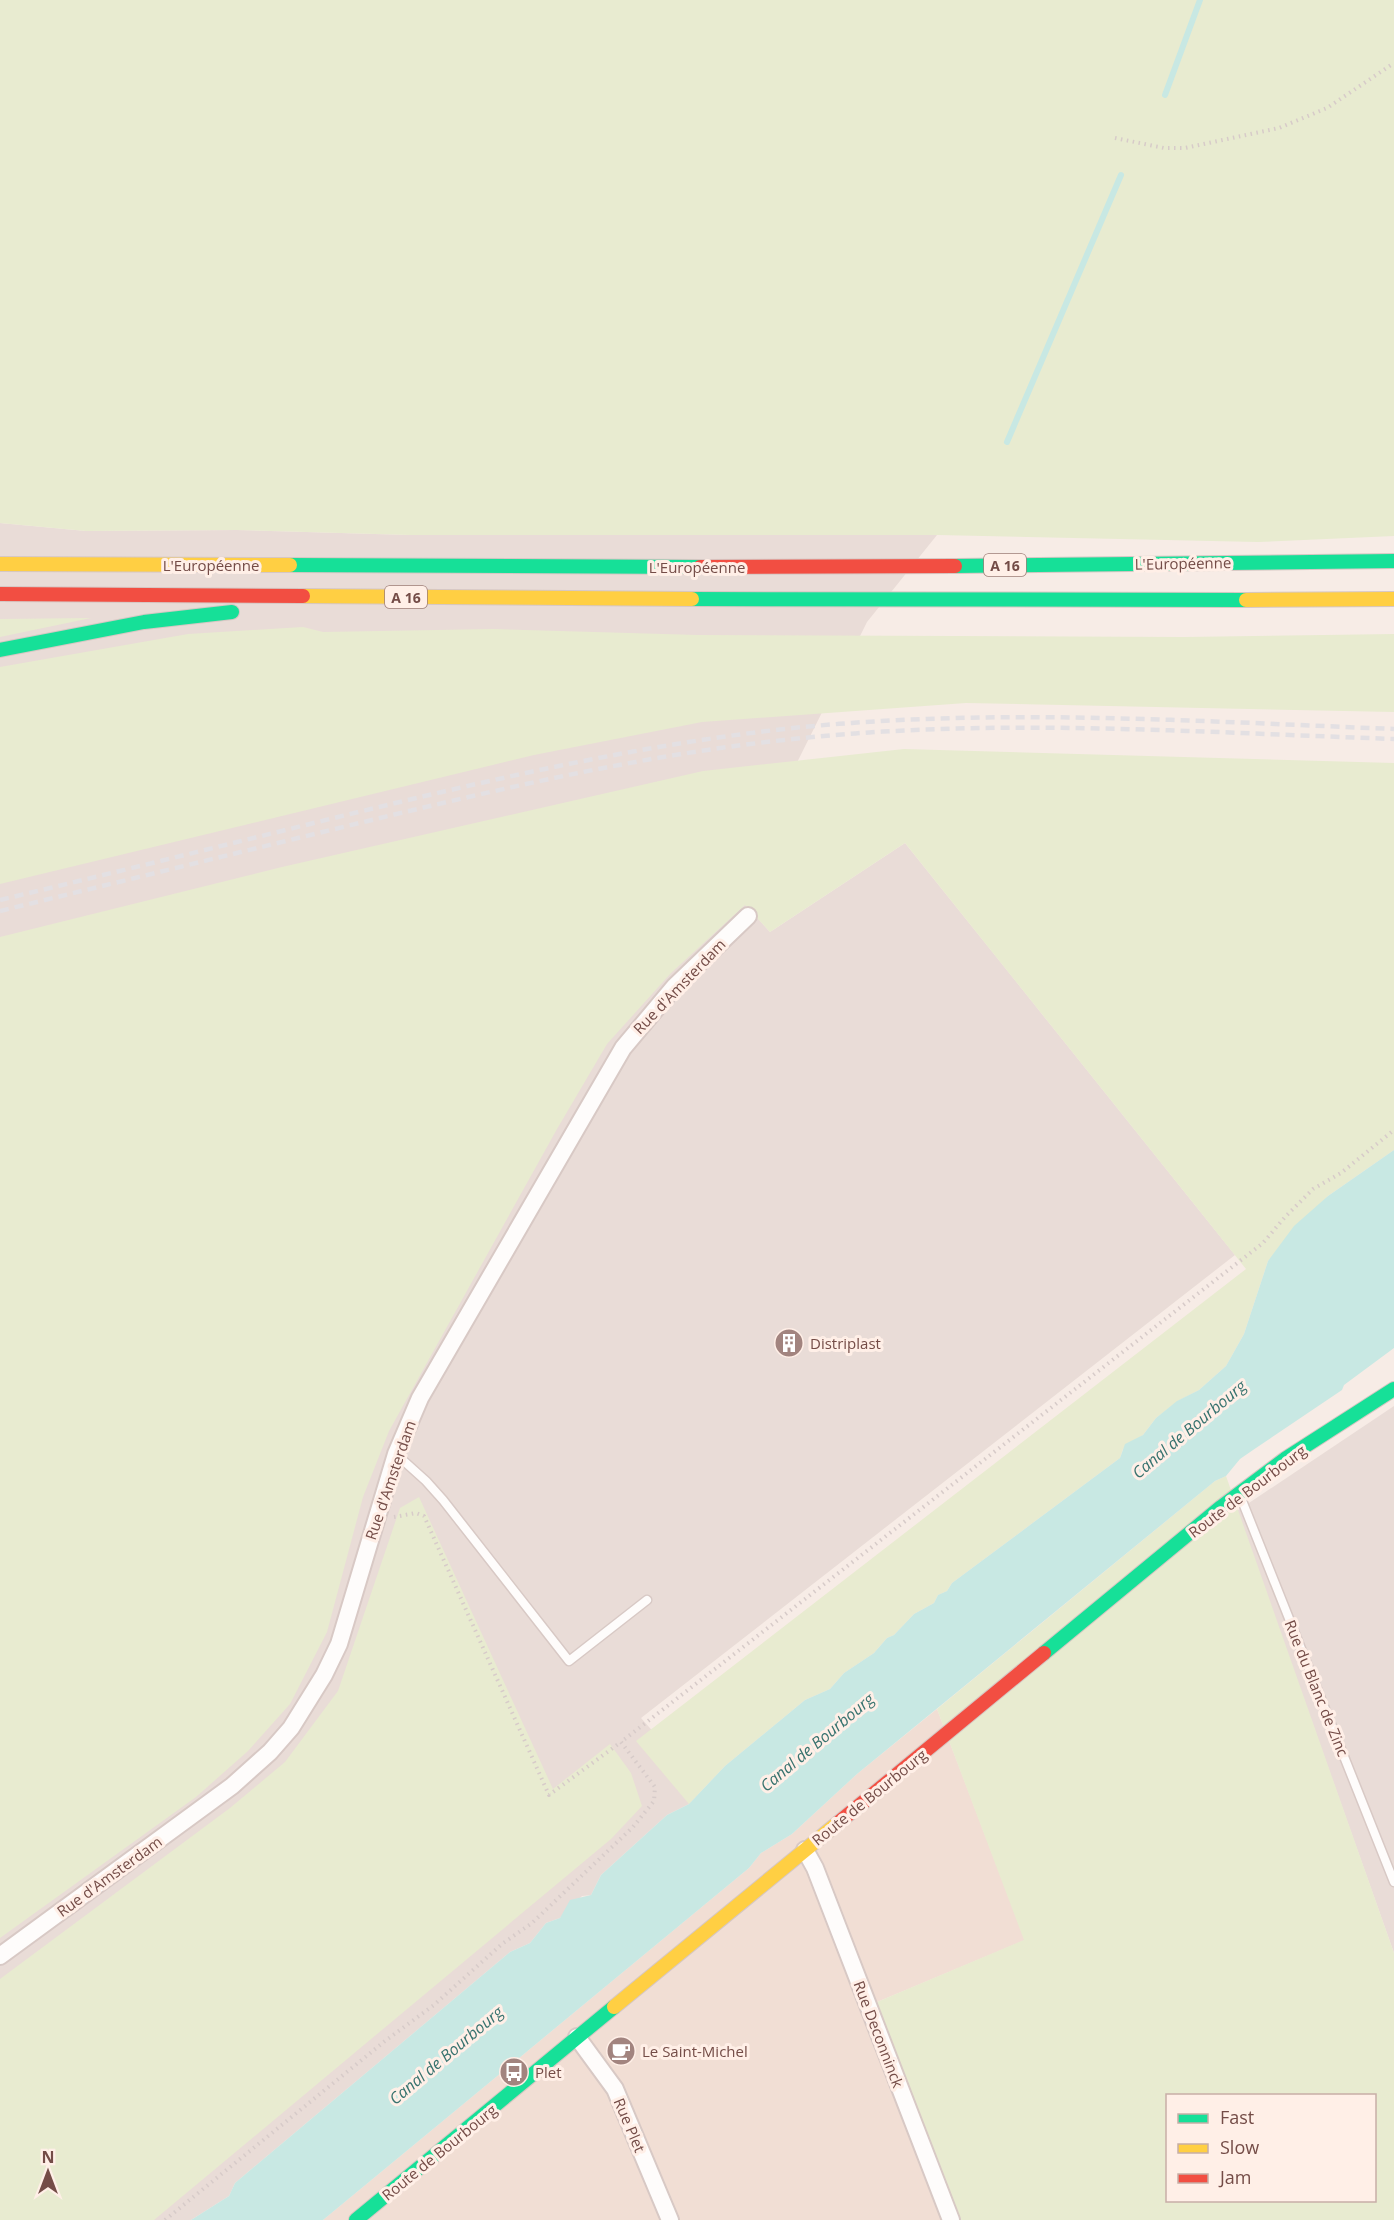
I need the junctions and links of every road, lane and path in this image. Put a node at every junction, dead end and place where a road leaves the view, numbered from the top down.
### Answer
1 (1394, 63) edge
2 (1115, 138) dead end
3 (273, 550) dead end
4 (1394, 561) edge
5 (0, 564) edge
6 (616, 567) junction
7 (0, 594) edge
8 (1394, 599) edge
9 (813, 600) junction
10 (264, 610) dead end
11 (247, 611) dead end
12 (0, 650) edge
13 (748, 916) dead end
14 (1394, 1130) edge
15 (1394, 1389) edge
16 (396, 1454) junction
17 (1239, 1493) junction
18 (375, 1520) junction
19 (647, 1600) dead end
20 (621, 1742) junction
21 (805, 1850) junction
22 (1394, 1882) edge
23 (0, 1956) edge
24 (577, 2037) junction
25 (165, 2220) edge
26 (356, 2220) edge
27 (670, 2220) edge
28 (951, 2220) edge

1 - 2 path
3 - 6 main road
4 - 6 main road, L'Européenne / A 16
5 - 6 main road, L'Européenne / A 16
7 - 9 main road, L'Européenne / A 16
8 - 9 main road, L'Européenne / A 16
9 - 10 main road
11 - 12 main road
13 - 16 street, Rue d'Amsterdam
14 - 20 path
15 - 17 main road, Route de Bourbourg
16 - 18 street, Rue d'Amsterdam
16 - 19 lane
17 - 21 main road, Route de Bourbourg
17 - 22 lane, Rue du Blanc de Zinc
18 - 20 path
18 - 23 street, Rue d'Amsterdam
20 - 25 path
21 - 24 main road, Route de Bourbourg
21 - 28 street, Rue Deconninck
24 - 26 main road, Route de Bourbourg
24 - 27 street, Rue Plet

